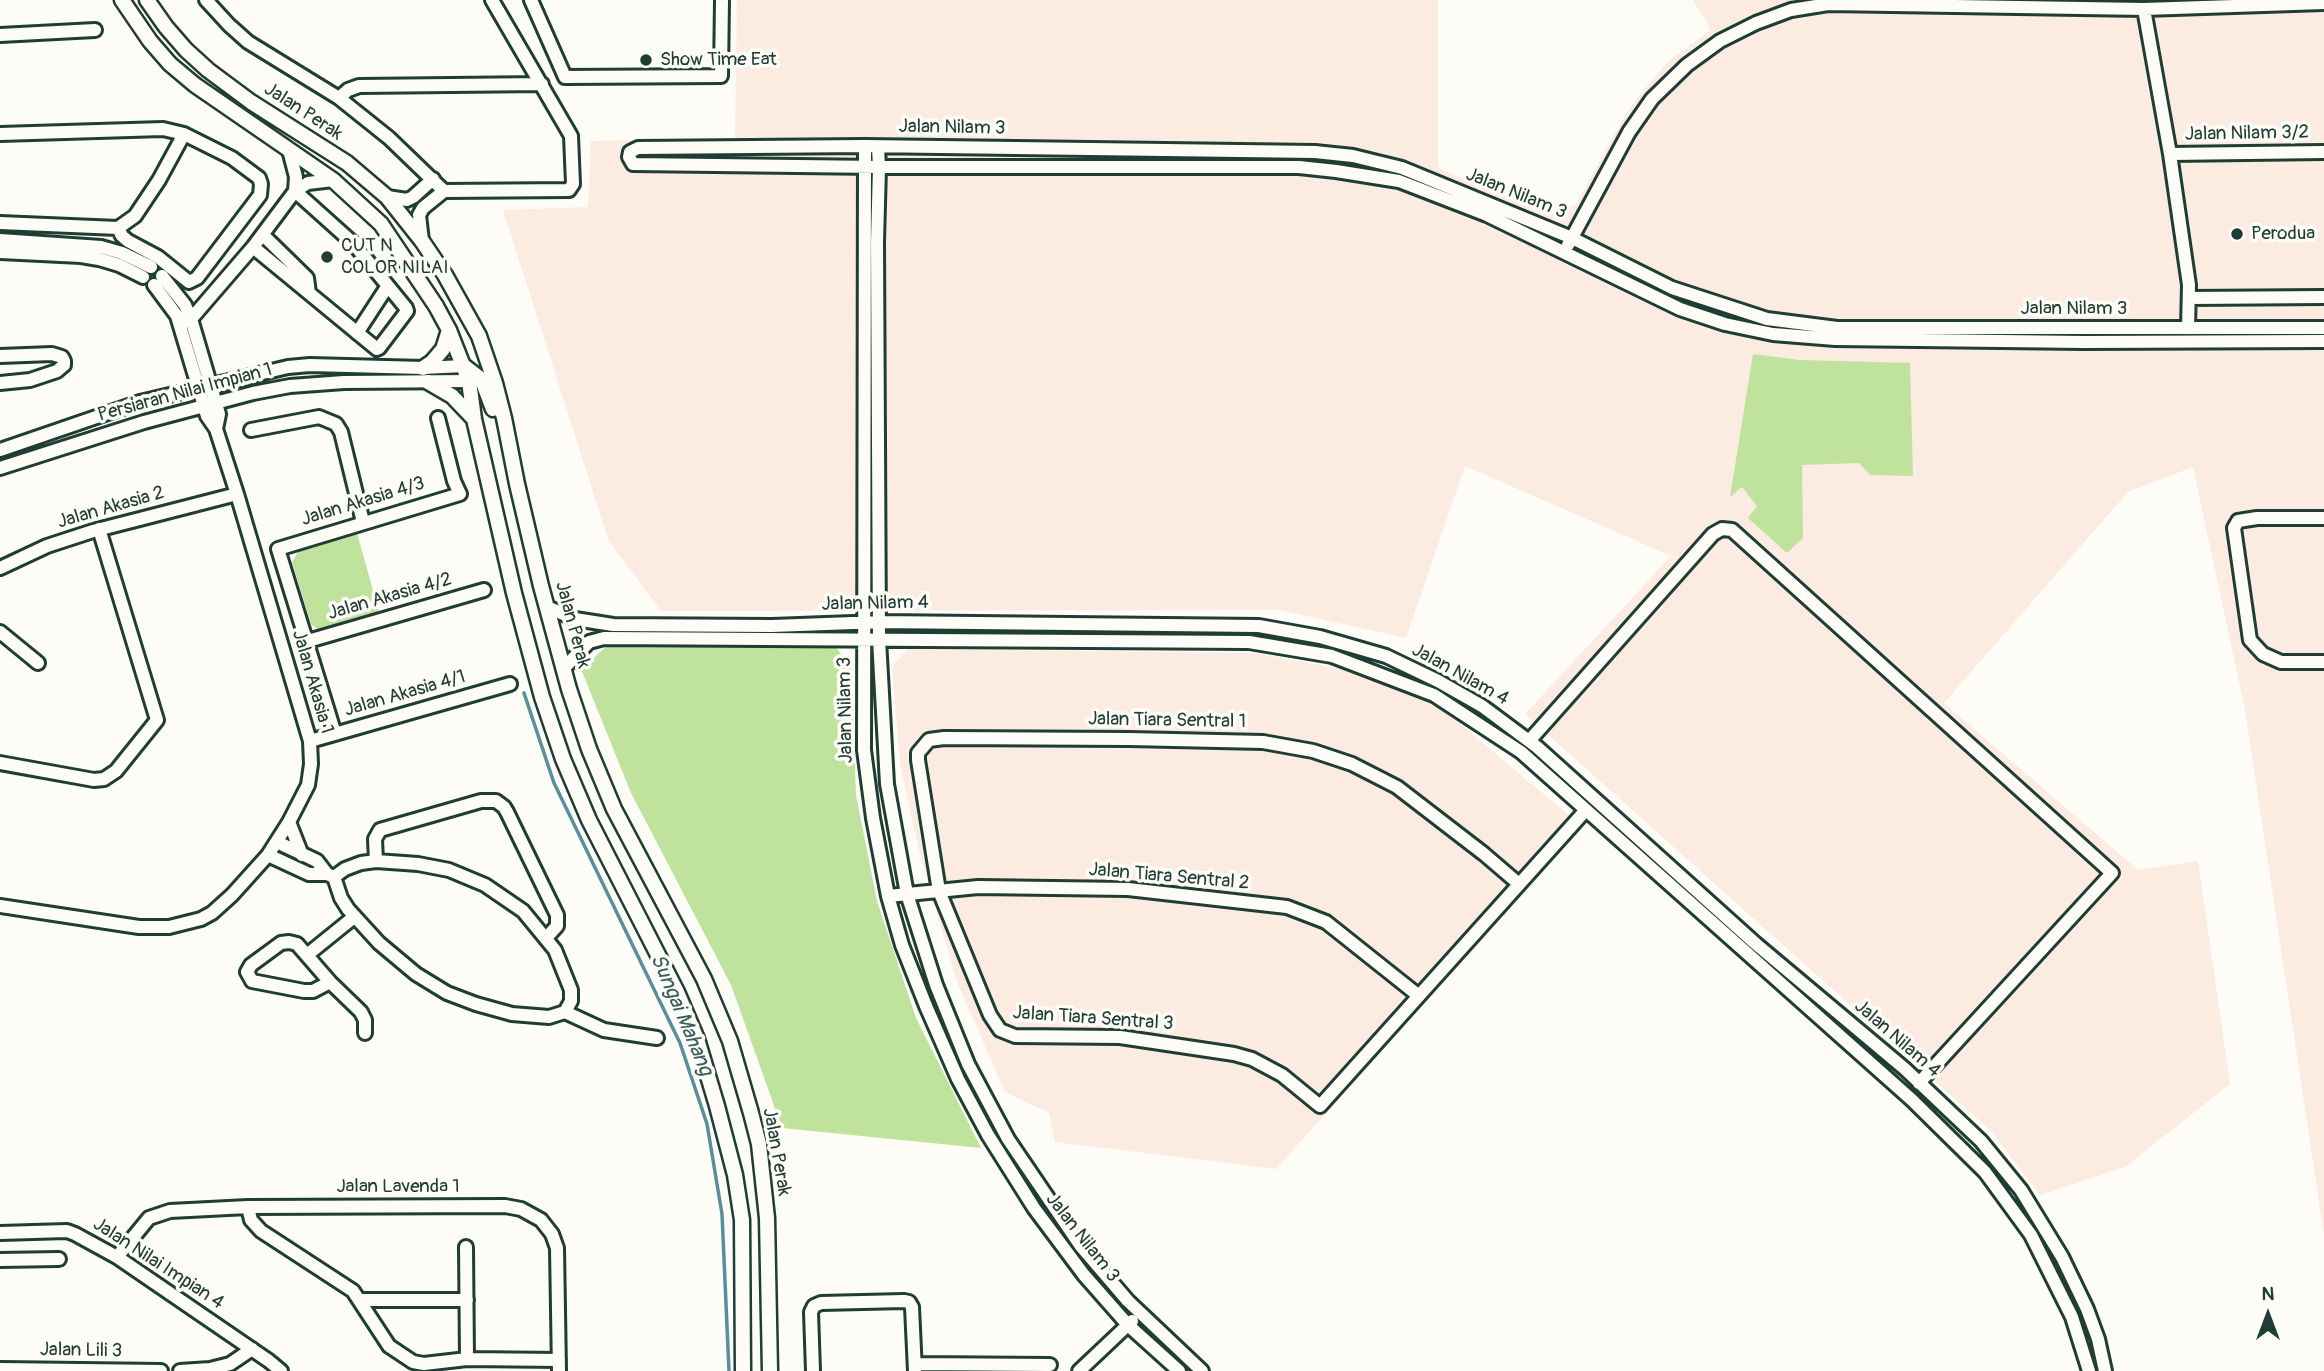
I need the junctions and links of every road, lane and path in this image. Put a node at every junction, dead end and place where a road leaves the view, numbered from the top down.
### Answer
1 (147, 0) edge
2 (206, 0) edge
3 (492, 0) edge
4 (531, 0) edge
5 (722, 0) edge
6 (127, 2) edge
7 (2324, 4) edge
8 (2144, 9) junction
9 (95, 30) dead end
10 (0, 35) edge
11 (541, 84) junction
12 (339, 99) junction
13 (0, 134) edge
14 (184, 134) junction
15 (864, 146) junction
16 (878, 147) junction
17 (289, 150) junction
18 (2324, 152) edge
19 (2170, 154) junction
20 (864, 167) junction
21 (878, 167) junction
22 (433, 179) junction
23 (333, 180) junction
24 (295, 191) junction
25 (444, 191) junction
26 (387, 197) junction
27 (0, 223) edge
28 (118, 228) junction
29 (263, 235) junction
30 (1572, 238) junction
31 (0, 240) edge
32 (422, 241) junction
33 (253, 247) junction
34 (1565, 251) junction
35 (0, 252) edge
36 (153, 276) junction
37 (387, 287) junction
38 (309, 293) junction
39 (2324, 297) edge
40 (2189, 298) junction
41 (462, 304) junction
42 (186, 321) junction
43 (2188, 328) junction
44 (2324, 328) edge
45 (449, 330) junction
46 (357, 333) junction
47 (2324, 341) edge
48 (0, 356) edge
49 (424, 368) junction
50 (469, 373) junction
51 (428, 382) junction
52 (0, 383) edge
53 (204, 387) junction
54 (210, 405) junction
55 (438, 418) dead end
56 (474, 419) junction
57 (251, 430) dead end
58 (0, 450) edge
59 (0, 468) edge
60 (517, 484) junction
61 (237, 494) junction
62 (2324, 518) edge
63 (363, 522) junction
64 (99, 530) junction
65 (0, 568) edge
66 (484, 590) dead end
67 (547, 607) junction
68 (880, 622) junction
69 (864, 623) junction
70 (0, 632) edge
71 (864, 639) junction
72 (879, 639) junction
73 (308, 641) junction
74 (2324, 662) edge
75 (38, 663) dead end
76 (564, 668) junction
77 (510, 684) dead end
78 (335, 734) junction
79 (310, 741) junction
80 (1529, 741) junction
81 (0, 763) edge
82 (1585, 811) junction
83 (289, 822) junction
84 (277, 842) junction
85 (268, 855) junction
86 (302, 855) junction
87 (376, 861) junction
88 (289, 865) junction
89 (251, 875) junction
90 (331, 875) junction
91 (1519, 884) junction
92 (939, 891) junction
93 (907, 894) junction
94 (888, 896) junction
95 (0, 906) edge
96 (354, 917) junction
97 (547, 937) junction
98 (307, 955) junction
99 (330, 982) junction
100 (1419, 996) junction
101 (565, 1012) junction
102 (365, 1033) dead end
103 (657, 1038) dead end
104 (1919, 1083) junction
105 (248, 1207) junction
106 (0, 1233) edge
107 (467, 1247) dead end
108 (117, 1257) junction
109 (59, 1259) dead end
110 (0, 1260) edge
111 (360, 1300) junction
112 (467, 1300) junction
113 (1141, 1313) junction
114 (1128, 1325) junction
115 (252, 1349) junction
116 (467, 1359) junction
117 (1050, 1365) dead end
118 (559, 1366) edge
119 (915, 1367) edge
120 (0, 1369) edge
121 (161, 1371) edge
122 (180, 1371) edge
123 (281, 1371) edge
124 (743, 1371) edge
125 (769, 1371) edge
126 (813, 1371) edge
127 (1079, 1371) edge
128 (1179, 1371) edge
129 (1202, 1371) edge
130 (2090, 1371) edge
131 (2105, 1371) edge

1 - 26 main road, Jalan Perak
2 - 12 street
3 - 11 street
4 - 5 street
6 - 17 main road, Jalan Perak
7 - 8 street
8 - 19 street
8 - 30 street
9 - 10 street
11 - 12 street
11 - 25 street
12 - 22 street
13 - 14 street
14 - 28 street
14 - 28 street
15 - 16 street, Jalan Nilam 3
15 - 20 street, Jalan Nilam 3
15 - 20 street
16 - 21 street
16 - 30 street, Jalan Nilam 3
17 - 23 main road, Jalan Perak
17 - 24 street
18 - 19 street, Jalan Nilam 3/2
19 - 40 street
20 - 21 street
20 - 69 street, Jalan Nilam 3
21 - 34 street, Jalan Nilam 3
21 - 68 street, Jalan Nilam 3
22 - 25 street
22 - 26 street
23 - 24 street
23 - 45 main road, Jalan Perak
24 - 29 street
24 - 37 street
25 - 32 street
26 - 32 main road, Jalan Perak
27 - 28 street
29 - 33 street
29 - 38 street
30 - 34 street
30 - 43 street, Jalan Nilam 3
31 - 36 street
32 - 41 main road, Jalan Perak
33 - 38 street
33 - 42 street
34 - 47 street, Jalan Nilam 3
35 - 36 street
36 - 42 street, Jalan Akasia 1
37 - 46 street
37 - 46 street
38 - 46 street
39 - 40 street
40 - 43 street
41 - 50 main road
41 - 60 main road, Jalan Perak
42 - 53 street, Jalan Akasia 1
43 - 44 street, Jalan Nilam 3
45 - 49 main road
45 - 50 main road, Jalan Perak
48 - 52 street
49 - 50 street, Persiaran Nilai Impian 1
49 - 53 street, Persiaran Nilai Impian 1
50 - 51 street, Persiaran Nilai Impian 1
50 - 56 main road, Jalan Perak
50 - 60 main road
51 - 54 street, Persiaran Nilai Impian 1
51 - 56 main road
53 - 54 street, Jalan Akasia 1
53 - 58 street, Persiaran Nilai Impian 1
54 - 59 street, Persiaran Nilai Impian 1
54 - 61 street, Jalan Akasia 1
55 - 63 street, Jalan Akasia 4/3
56 - 124 main road, Jalan Perak
57 - 63 street
60 - 67 main road, Jalan Perak
61 - 64 street, Jalan Akasia 2
61 - 79 street, Jalan Akasia 1
62 - 74 street
63 - 73 street, Jalan Akasia 4/3
64 - 65 street, Jalan Akasia 2
64 - 81 street
66 - 73 street, Jalan Akasia 4/2
67 - 69 street, Jalan Nilam 4
67 - 76 main road, Jalan Perak
68 - 69 street, Jalan Nilam 4
68 - 72 street, Jalan Nilam 3
68 - 80 street, Jalan Nilam 4
69 - 71 street, Jalan Nilam 3
70 - 75 street
71 - 72 street, Jalan Nilam 4
71 - 76 street, Jalan Nilam 4
71 - 94 street, Jalan Nilam 3
72 - 82 street, Jalan Nilam 4
72 - 93 street, Jalan Nilam 3
73 - 78 street
76 - 125 main road, Jalan Perak
77 - 78 street, Jalan Akasia 4/1
78 - 79 street, Jalan Akasia 4/1
79 - 83 street, Jalan Akasia 1
80 - 104 street, Jalan Nilam 4
80 - 104 street
82 - 91 street
82 - 130 street, Jalan Nilam 4
83 - 84 street, Jalan Akasia 1
83 - 86 street
84 - 85 street, Jalan Akasia 1
84 - 86 street
85 - 88 street
85 - 89 street, Jalan Akasia 1
86 - 90 street
87 - 90 street
87 - 97 street
87 - 97 street
88 - 89 street
88 - 90 street
89 - 95 street, Jalan Akasia 1
90 - 96 street
91 - 92 street, Jalan Tiara Sentral 1
91 - 100 street
92 - 93 street, Jalan Tiara Sentral 2
92 - 100 street, Jalan Tiara Sentral 2
92 - 100 street, Jalan Tiara Sentral 3
93 - 94 street, Jalan Tiara Sentral 2
93 - 113 street, Jalan Nilam 3
94 - 114 street, Jalan Nilam 3
96 - 98 street
96 - 101 street
97 - 101 street
98 - 99 street
98 - 99 street
99 - 102 street
101 - 103 street
104 - 131 street, Jalan Nilam 4
105 - 108 street, Jalan Lavenda 1
105 - 111 street
105 - 118 street, Jalan Lavenda 1
106 - 108 street, Jalan Nilai Impian 4
107 - 112 street
108 - 115 street, Jalan Nilai Impian 4
109 - 110 street
111 - 112 street
111 - 116 street
112 - 116 street
113 - 114 street
113 - 129 street, Jalan Nilam 3
114 - 127 street
114 - 128 street, Jalan Nilam 3
115 - 122 street
115 - 123 street, Jalan Nilai Impian 4
116 - 118 street
117 - 119 street
119 - 126 street
120 - 121 street, Jalan Lili 3

